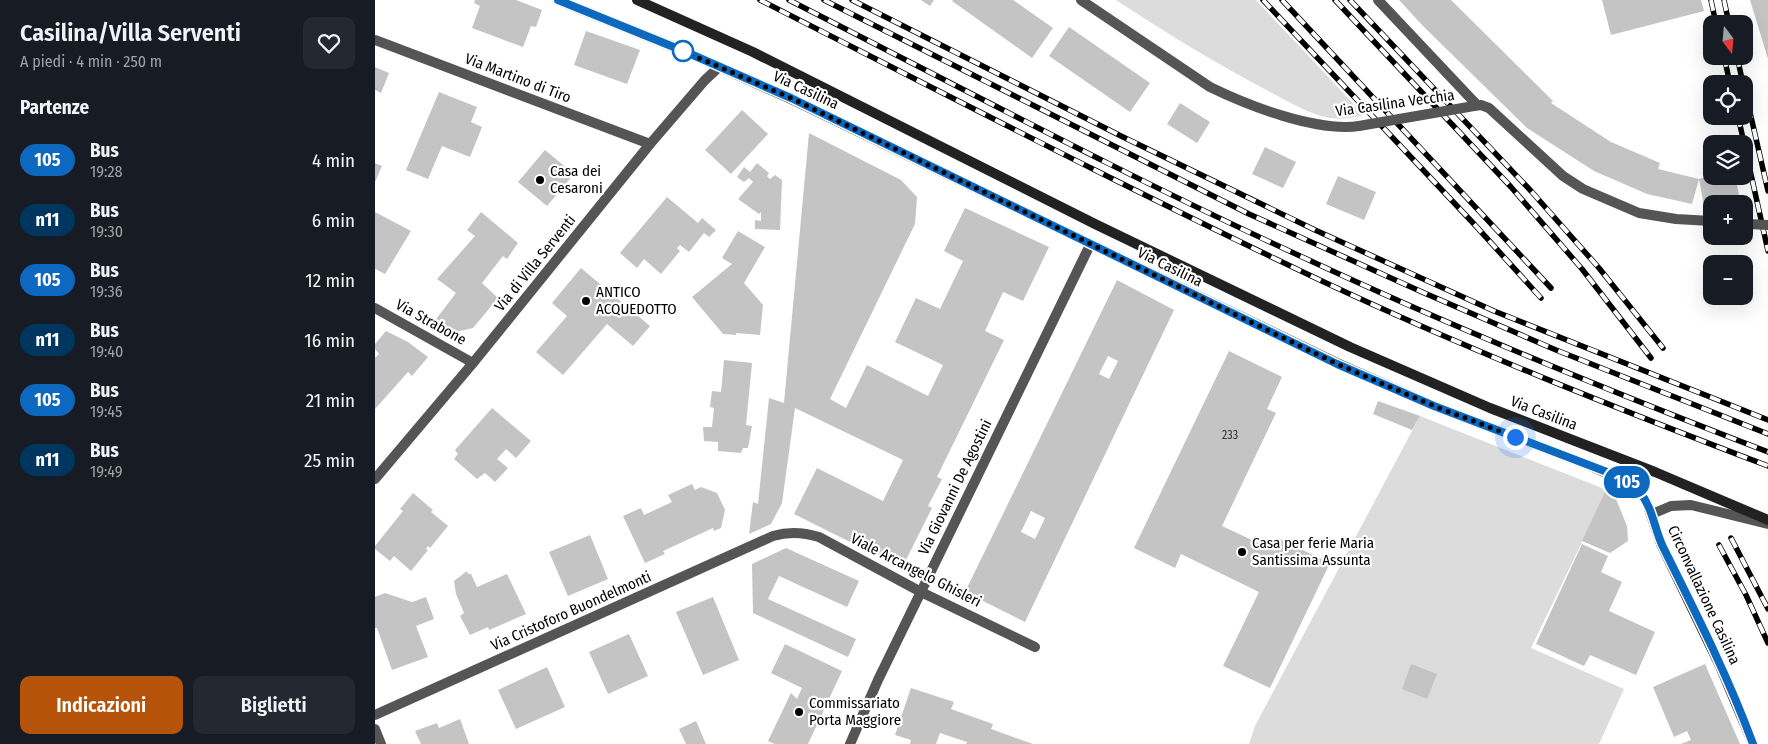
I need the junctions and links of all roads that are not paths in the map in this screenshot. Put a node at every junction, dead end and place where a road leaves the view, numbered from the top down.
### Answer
1 (558, 0) edge
2 (637, 0) edge
3 (1081, 0) edge
4 (1378, 0) edge
5 (375, 40) edge
6 (719, 67) junction
7 (1475, 105) junction
8 (650, 144) junction
9 (1703, 220) edge
10 (1753, 223) edge
11 (1768, 224) edge
12 (1090, 245) junction
13 (375, 308) edge
14 (473, 363) junction
15 (375, 479) edge
16 (1652, 514) junction
17 (1768, 520) edge
18 (1768, 524) edge
19 (780, 534) joint
20 (921, 592) junction
21 (1035, 647) dead end
22 (375, 715) edge
23 (375, 729) edge
24 (381, 744) edge
25 (850, 744) edge
26 (1753, 744) edge

1 - 6 main road, Via Casilina
2 - 17 main road, Via Casilina
3 - 7 street, Via Casilina Vecchia, bridge
4 - 7 street, Via Casilina Vecchia
5 - 8 street, Via Martino di Tiro
6 - 8 street, Via di Villa Serventi
6 - 12 main road, Via Casilina
7 - 9 street, Via Casilina Vecchia
8 - 14 street, Via di Villa Serventi
10 - 11 street, bridge
12 - 16 main road, Via Casilina
12 - 20 street, Via Giovanni De Agostini
13 - 14 street, Via Strabone
14 - 15 street, Via di Villa Serventi
16 - 18 street
16 - 26 main road, Circonvallazione Casilina
19 - 20 street, Viale Arcangelo Ghisleri
19 - 22 street, Via Cristoforo Buondelmonti
20 - 21 street, Viale Arcangelo Ghisleri
20 - 25 street, Via Giovanni De Agostini
23 - 24 street

